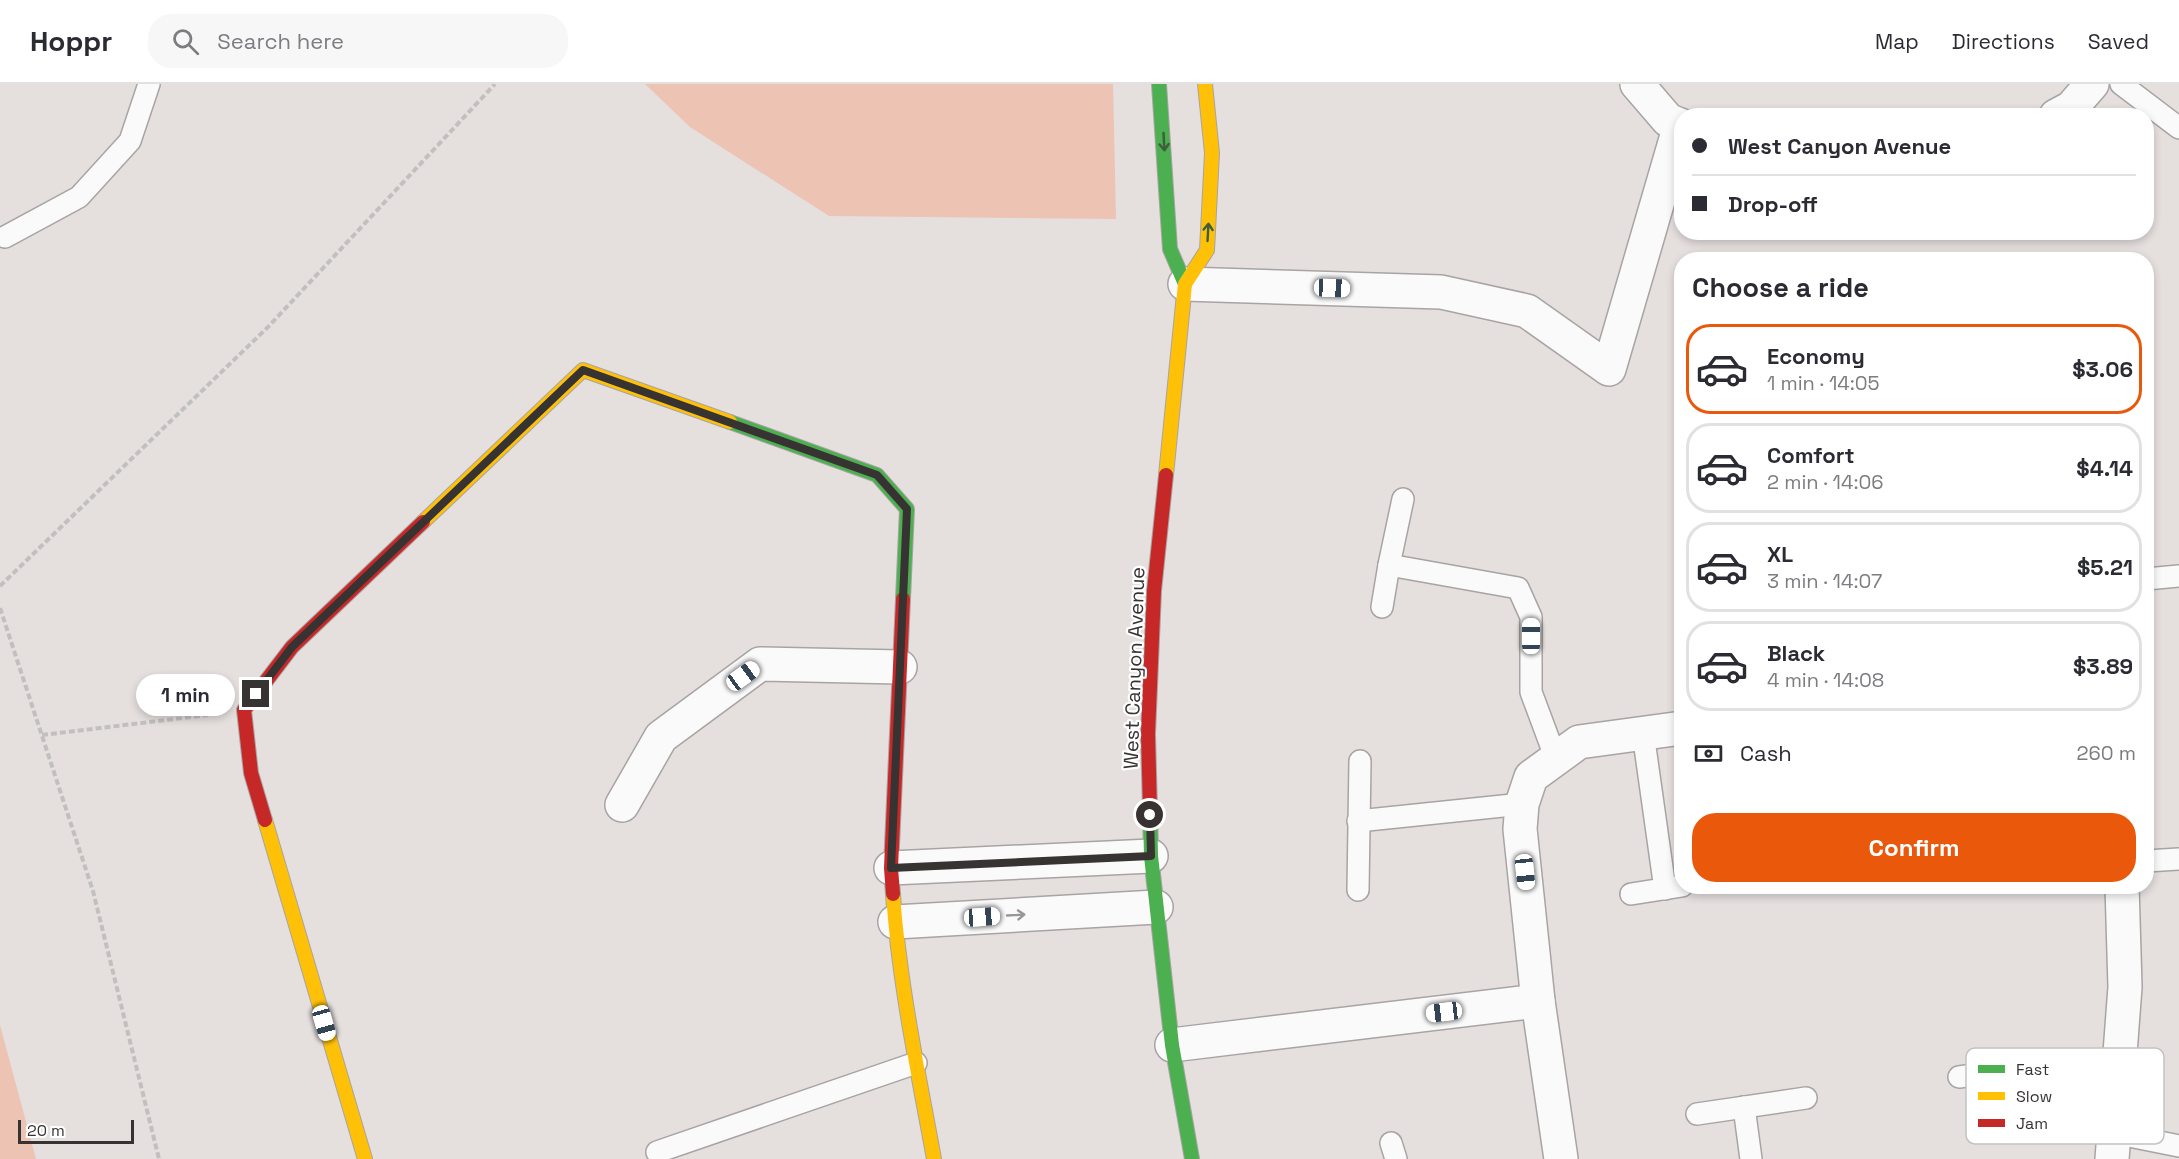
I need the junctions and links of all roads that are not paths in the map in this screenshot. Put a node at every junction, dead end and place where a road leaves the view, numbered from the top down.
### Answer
1 (149, 84) edge
2 (1159, 84) edge
3 (1205, 84) edge
4 (1637, 84) edge
5 (2092, 84) edge
6 (2121, 84) edge
7 (2071, 108) edge
8 (2153, 108) edge
9 (2154, 109) edge
10 (1674, 122) edge
11 (2179, 128) edge
12 (1674, 149) edge
13 (5, 237) dead end
14 (1185, 284) junction
15 (1403, 499) dead end
16 (1389, 565) junction
17 (2179, 576) edge
18 (2154, 578) edge
19 (1382, 607) dead end
20 (900, 667) junction
21 (1674, 729) edge
22 (1643, 733) junction
23 (1556, 759) junction
24 (1360, 761) dead end
25 (1522, 804) junction
26 (622, 805) dead end
27 (1359, 820) junction
28 (1151, 856) junction
29 (2179, 859) edge
30 (2154, 861) edge
31 (891, 868) junction
32 (1673, 888) edge
33 (1359, 890) dead end
34 (1631, 894) dead end
35 (2122, 894) edge
36 (1156, 907) junction
37 (895, 922) junction
38 (1538, 1001) junction
39 (1172, 1045) junction
40 (2121, 1048) edge
41 (916, 1063) junction
42 (1966, 1076) edge
43 (1959, 1077) dead end
44 (1806, 1098) dead end
45 (1744, 1107) junction
46 (1697, 1114) dead end
47 (2113, 1146) edge
48 (2179, 1146) edge
49 (657, 1152) dead end
50 (365, 1159) edge
51 (934, 1159) edge
52 (1192, 1159) edge
53 (1561, 1159) edge
54 (1751, 1159) edge

1 - 13 lane
2 -> 14 street, West Canyon Avenue
14 -> 3 street, West Canyon Avenue
4 - 10 street
5 - 7 street
6 - 8 lane
9 - 11 lane
12 - 14 street
14 - 28 street, West Canyon Avenue
15 - 16 lane
16 - 19 lane
16 - 23 lane
17 - 18 lane
20 - 26 street
20 - 31 street
20 - 50 street
21 - 22 street
22 - 23 street
22 - 32 lane
23 - 25 street
24 - 27 lane
25 - 27 lane
25 - 38 street
27 - 33 lane
28 - 31 street
28 - 36 street, West Canyon Avenue
29 - 30 lane
31 - 37 street
32 - 34 lane
35 - 40 street
37 -> 36 street
36 - 39 street, West Canyon Avenue
37 - 41 street
38 - 39 street
38 - 53 street
39 - 52 street, West Canyon Avenue
41 - 49 lane
41 - 51 street
42 - 43 lane
44 - 45 lane
45 - 46 lane
45 - 54 lane
47 - 48 lane

